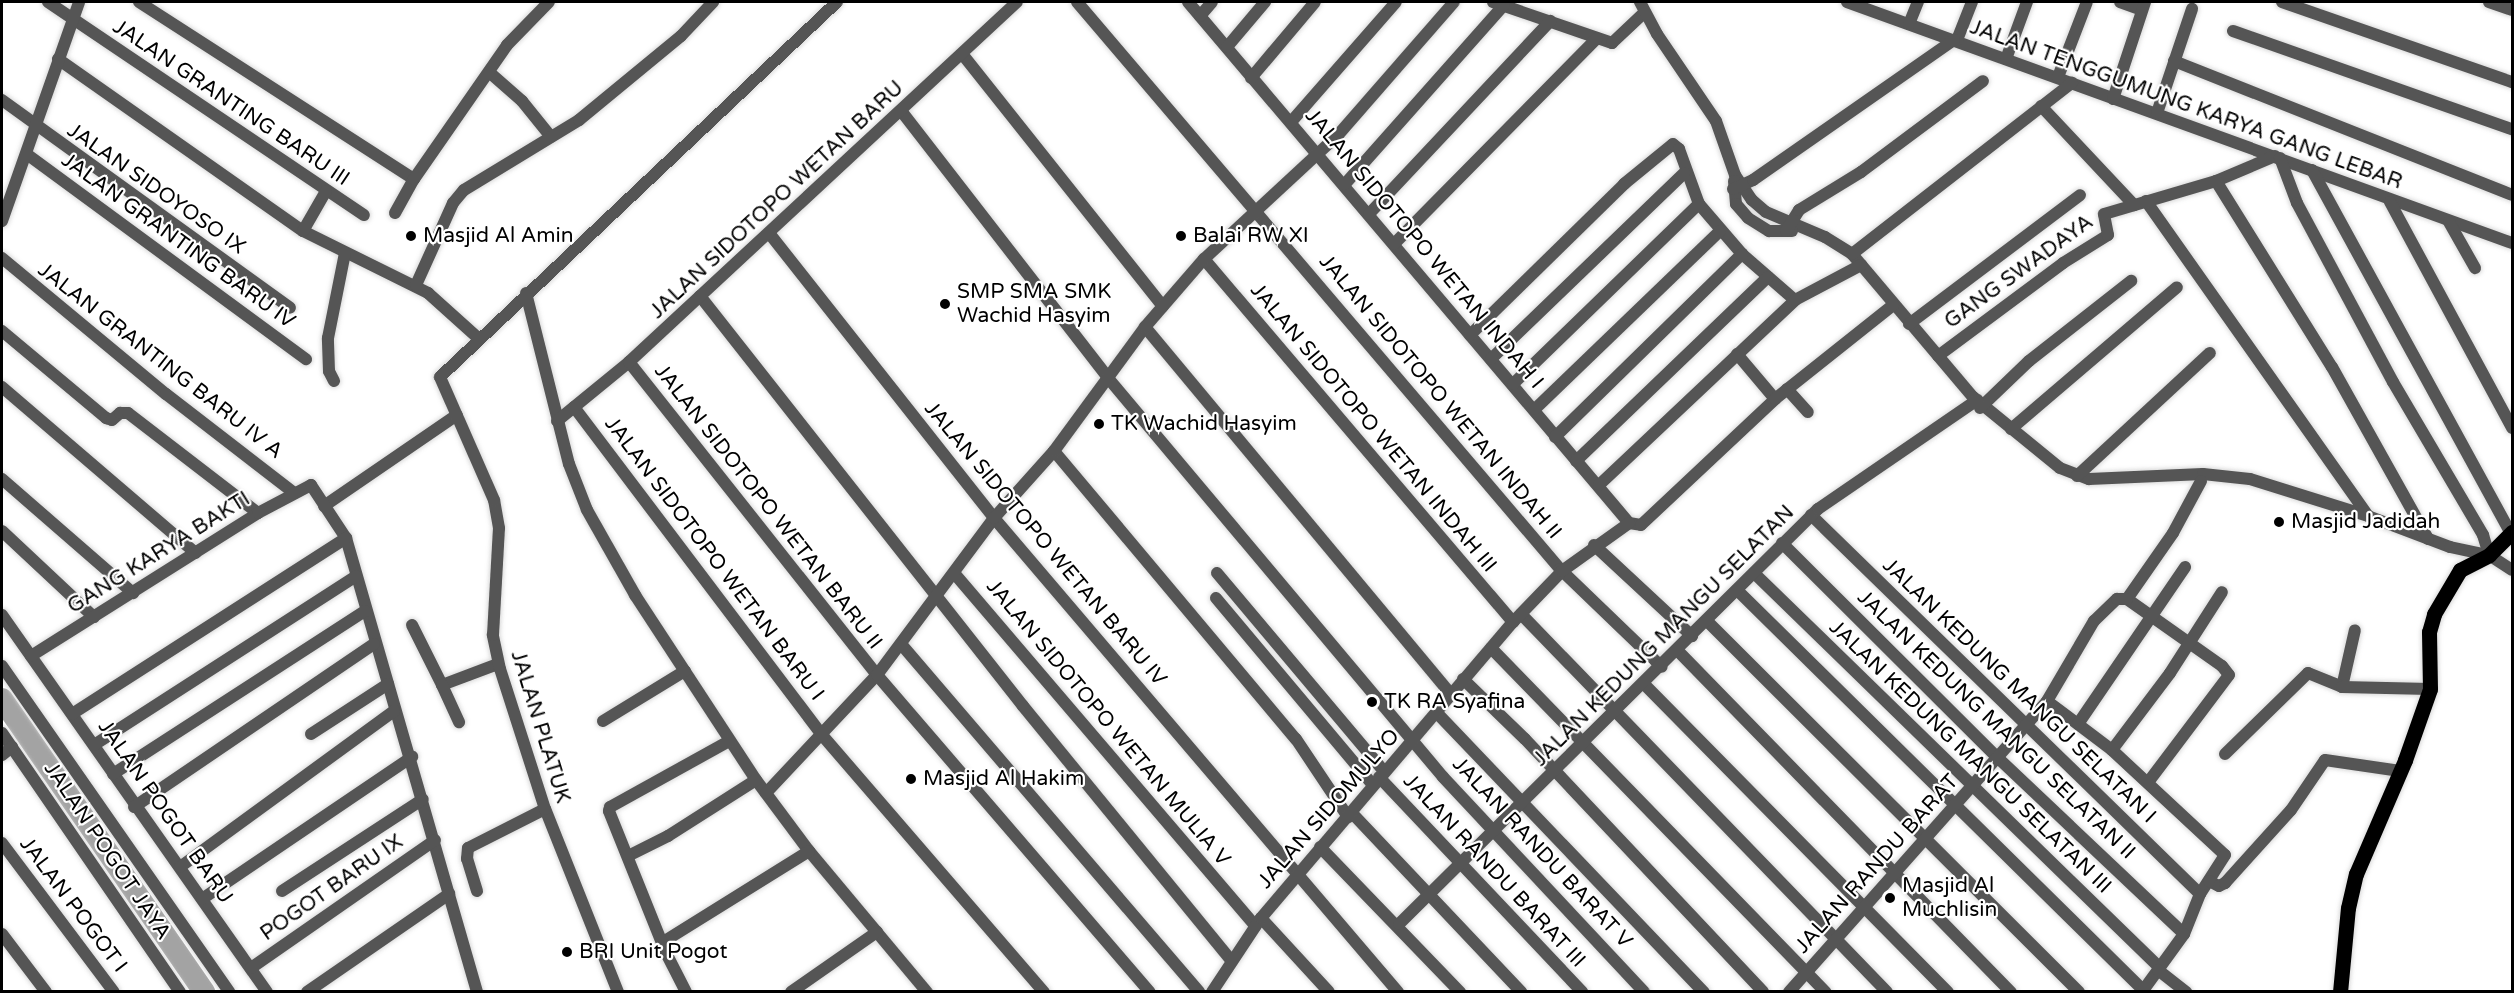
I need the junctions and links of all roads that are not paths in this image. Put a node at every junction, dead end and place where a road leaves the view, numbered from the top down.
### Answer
1 (48, 2) edge
2 (79, 2) edge
3 (139, 2) edge
4 (549, 2) edge
5 (713, 2) edge
6 (837, 2) edge
7 (1017, 2) edge
8 (1077, 2) edge
9 (1188, 2) edge
10 (1212, 2) edge
11 (1265, 2) edge
12 (1315, 2) edge
13 (1396, 2) edge
14 (1454, 2) edge
15 (1847, 2) edge
16 (1918, 2) edge
17 (1972, 2) edge
18 (2027, 2) edge
19 (2086, 2) edge
20 (2120, 2) edge
21 (2282, 2) edge
22 (1498, 3) edge
23 (2495, 3) edge
24 (1868, 5) edge
25 (2143, 6) edge
26 (1643, 7) edge
27 (2192, 9) dead end
28 (2512, 10) edge
29 (1200, 16) junction
30 (72, 18) junction
31 (1550, 21) junction
32 (1909, 24) junction
33 (2233, 31) dead end
34 (1597, 38) junction
35 (1956, 40) junction
36 (1227, 47) junction
37 (963, 55) junction
38 (58, 59) junction
39 (2006, 59) junction
40 (2174, 61) junction
41 (489, 72) junction
42 (2058, 77) junction
43 (1251, 78) junction
44 (1983, 81) dead end
45 (2512, 82) edge
46 (2072, 83) junction
47 (2113, 99) junction
48 (2, 100) edge
49 (2041, 106) junction
50 (902, 112) junction
51 (2157, 113) junction
52 (1291, 122) junction
53 (37, 128) junction
54 (2512, 129) edge
55 (552, 136) junction
56 (1318, 153) junction
57 (28, 155) junction
58 (2278, 157) junction
59 (2312, 170) junction
60 (1684, 172) junction
61 (414, 179) junction
62 (2216, 181) junction
63 (1737, 182) junction
64 (1345, 184) junction
65 (326, 191) junction
66 (2080, 195) dead end
67 (2512, 195) edge
68 (2390, 202) junction
69 (2140, 203) junction
70 (1699, 204) junction
71 (1254, 209) junction
72 (395, 213) dead end
73 (364, 214) dead end
74 (1370, 214) junction
75 (2, 221) edge
76 (2449, 222) junction
77 (1787, 228) junction
78 (303, 231) junction
79 (1720, 231) junction
80 (769, 233) junction
81 (2512, 243) edge
82 (1394, 244) junction
83 (345, 253) junction
84 (1742, 254) junction
85 (1852, 254) junction
86 (2, 258) edge
87 (1204, 259) junction
88 (1861, 265) junction
89 (2475, 268) dead end
90 (1768, 277) junction
91 (2130, 281) dead end
92 (416, 285) junction
93 (2177, 287) dead end
94 (526, 293) junction
95 (700, 296) junction
96 (1795, 300) junction
97 (1163, 306) junction
98 (1889, 307) junction
99 (290, 308) dead end
100 (1910, 324) junction
101 (1145, 327) junction
102 (2, 331) edge
103 (1470, 335) junction
104 (478, 338) junction
105 (2210, 353) dead end
106 (1737, 354) junction
107 (1938, 356) junction
108 (306, 359) dead end
109 (1491, 359) junction
110 (629, 362) junction
111 (1108, 378) junction
112 (334, 381) dead end
113 (1514, 384) junction
114 (2, 387) edge
115 (1787, 389) junction
116 (1775, 399) junction
117 (1975, 403) junction
118 (574, 407) junction
119 (1534, 409) junction
120 (1808, 412) dead end
121 (457, 415) junction
122 (557, 421) junction
123 (2512, 428) edge
124 (2011, 429) junction
125 (1554, 437) junction
126 (1054, 452) junction
127 (1576, 461) junction
128 (2077, 476) junction
129 (2, 478) edge
130 (2201, 481) junction
131 (1599, 485) junction
132 (294, 493) junction
133 (324, 506) junction
134 (258, 513) junction
135 (1811, 515) junction
136 (2368, 516) junction
137 (994, 518) junction
138 (1629, 523) junction
139 (2390, 526) junction
140 (2, 531) edge
141 (2512, 533) edge
142 (346, 538) junction
143 (2428, 539) junction
144 (1782, 543) junction
145 (1594, 545) junction
146 (196, 553) junction
147 (2489, 555) junction
148 (2185, 567) dead end
149 (2512, 570) edge
150 (1562, 571) junction
151 (954, 573) junction
152 (1217, 573) dead end
153 (1754, 573) junction
154 (356, 576) junction
155 (1737, 590) junction
156 (133, 592) junction
157 (2222, 592) dead end
158 (936, 594) junction
159 (1216, 598) dead end
160 (2127, 600) junction
161 (365, 611) junction
162 (2, 615) edge
163 (94, 617) junction
164 (2152, 617) junction
165 (1517, 618) junction
166 (1708, 622) junction
167 (412, 625) dead end
168 (2355, 630) dead end
169 (1692, 636) junction
170 (2190, 643) junction
171 (374, 644) junction
172 (901, 644) junction
173 (1491, 648) junction
174 (1678, 651) junction
175 (31, 656) junction
176 (498, 664) junction
177 (2, 666) edge
178 (1662, 667) junction
179 (685, 671) junction
180 (877, 675) junction
181 (1462, 680) junction
182 (388, 684) junction
183 (1644, 684) junction
184 (442, 685) junction
185 (2342, 687) junction
186 (2430, 688) junction
187 (1450, 693) junction
188 (2047, 701) junction
189 (394, 711) junction
190 (1436, 712) junction
191 (1616, 712) junction
192 (72, 714) junction
193 (603, 721) dead end
194 (459, 722) dead end
195 (2078, 724) junction
196 (2026, 726) junction
197 (2, 733) edge
198 (311, 734) dead end
199 (822, 735) junction
200 (1414, 740) junction
201 (729, 741) junction
202 (1585, 744) junction
203 (94, 745) junction
204 (2112, 750) junction
205 (7, 751) edge
206 (2225, 754) dead end
207 (412, 757) junction
208 (1998, 758) junction
209 (2400, 771) junction
210 (1556, 772) junction
211 (113, 774) junction
212 (1378, 777) junction
213 (756, 780) junction
214 (2149, 782) junction
215 (1972, 786) junction
216 (766, 793) junction
217 (423, 799) junction
218 (1525, 802) junction
219 (134, 807) junction
220 (1954, 807) junction
221 (545, 809) junction
222 (1349, 814) junction
223 (1494, 832) junction
224 (1926, 839) junction
225 (435, 840) junction
226 (2, 843) edge
227 (1320, 847) junction
228 (809, 850) junction
229 (628, 856) junction
230 (1461, 861) junction
231 (180, 867) junction
232 (1896, 873) junction
233 (1296, 875) junction
234 (2210, 881) junction
235 (282, 891) dead end
236 (477, 891) dead end
237 (449, 894) junction
238 (1429, 894) junction
239 (2200, 894) junction
240 (202, 899) junction
241 (1865, 907) junction
242 (1258, 922) junction
243 (1399, 924) junction
244 (877, 932) junction
245 (2, 934) edge
246 (2184, 934) junction
247 (1836, 939) junction
248 (663, 942) junction
249 (1230, 959) junction
250 (251, 968) junction
251 (2159, 969) junction
252 (1807, 972) junction
253 (1215, 986) edge
254 (2143, 991) edge
255 (46, 992) edge
256 (114, 992) edge
257 (180, 992) edge
258 (229, 992) edge
259 (267, 992) edge
260 (307, 992) edge
261 (477, 992) edge
262 (618, 992) edge
263 (686, 992) edge
264 (790, 992) edge
265 (927, 992) edge
266 (1044, 992) edge
267 (1150, 992) edge
268 (1199, 992) edge
269 (1228, 992) edge
270 (1329, 992) edge
271 (1398, 992) edge
272 (1460, 992) edge
273 (1521, 992) edge
274 (1582, 992) edge
275 (1644, 992) edge
276 (1704, 992) edge
277 (1763, 992) edge
278 (1788, 992) edge
279 (1826, 992) edge
280 (1887, 992) edge
281 (1948, 992) edge
282 (2011, 992) edge
283 (2079, 992) edge
284 (2186, 992) edge
285 (2340, 992) edge

1 - 30 street, JALAN GRANTING BARU III
2 - 30 street
3 - 61 street
4 - 41 street
5 - 55 street
6 - 94 street, JALAN PLATUK
7 - 37 street, JALAN SIDOTOPO WETAN BARU
8 - 71 street, JALAN SIDOTOPO WETAN INDAH II
9 - 29 street, JALAN SIDOTOPO WETAN INDAH I
10 - 29 street
11 - 36 street
12 - 43 street
13 - 52 street
14 - 56 street
15 - 24 street, JALAN TENGGUMUNG KARYA GANG LEBAR
16 - 32 street
17 - 35 street
18 - 39 street
19 - 42 street
20 - 25 street
21 - 45 street
22 - 31 street
22 - 64 street
23 - 28 street
24 - 32 street, JALAN TENGGUMUNG KARYA GANG LEBAR
25 - 47 street
26 - 34 street
26 - 63 street
27 - 40 street
29 - 36 street, JALAN SIDOTOPO WETAN INDAH I
30 - 38 street
30 - 65 street, JALAN GRANTING BARU III
31 - 34 street
31 - 74 street
32 - 35 street, JALAN TENGGUMUNG KARYA GANG LEBAR
33 - 54 street
34 - 82 street
35 - 39 street, JALAN TENGGUMUNG KARYA GANG LEBAR
35 - 63 street
36 - 43 street, JALAN SIDOTOPO WETAN INDAH I
37 - 50 street, JALAN SIDOTOPO WETAN BARU
37 - 97 street
38 - 53 street
38 - 78 street
39 - 42 street, JALAN TENGGUMUNG KARYA GANG LEBAR
40 - 51 street
40 - 67 street
41 - 55 street
41 - 61 street
42 - 46 street, JALAN TENGGUMUNG KARYA GANG LEBAR
43 - 52 street, JALAN SIDOTOPO WETAN INDAH I
44 - 77 street
46 - 47 street, JALAN TENGGUMUNG KARYA GANG LEBAR
46 - 49 street
47 - 51 street, JALAN TENGGUMUNG KARYA GANG LEBAR
48 - 53 street, JALAN SIDOYOSO IX
49 - 69 street
49 - 85 street
50 - 80 street, JALAN SIDOTOPO WETAN BARU
50 - 111 street, JALAN RANDU BARAT V
51 - 58 street, JALAN TENGGUMUNG KARYA GANG LEBAR
52 - 56 street, JALAN SIDOTOPO WETAN INDAH I
53 - 57 street
53 - 99 street, JALAN SIDOYOSO IX
55 - 92 street
56 - 64 street, JALAN SIDOTOPO WETAN INDAH I
56 - 71 street
57 - 75 street
57 - 108 street, JALAN GRANTING BARU IV
58 - 59 street, JALAN TENGGUMUNG KARYA GANG LEBAR
58 - 62 street
58 - 147 street
59 - 68 street, JALAN TENGGUMUNG KARYA GANG LEBAR
59 - 141 street
60 - 70 street
60 - 103 street
60 - 109 street
61 - 72 street
62 - 69 street
62 - 143 street
63 - 77 street
64 - 74 street, JALAN SIDOTOPO WETAN INDAH I
65 - 73 street, JALAN GRANTING BARU III
65 - 78 street
66 - 100 street
68 - 76 street, JALAN TENGGUMUNG KARYA GANG LEBAR
68 - 123 street
69 - 107 street, GANG SWADAYA
69 - 136 street
70 - 79 street
70 - 113 street
71 - 87 street
71 - 150 street, JALAN SIDOTOPO WETAN INDAH II
74 - 82 street, JALAN SIDOTOPO WETAN INDAH I
76 - 81 street, JALAN TENGGUMUNG KARYA GANG LEBAR
76 - 89 street
77 - 85 street
78 - 83 street
79 - 84 street
79 - 119 street
80 - 95 street, JALAN SIDOTOPO WETAN BARU
80 - 137 street, JALAN SIDOTOPO WETAN BARU IV
82 - 103 street, JALAN SIDOTOPO WETAN INDAH I
83 - 92 street
83 - 112 street
84 - 90 street
84 - 125 street
85 - 88 street
86 - 132 street, JALAN GRANTING BARU IV A
87 - 97 street
87 - 165 street, JALAN SIDOTOPO WETAN INDAH III
88 - 96 street
88 - 98 street
90 - 96 street
90 - 127 street
91 - 117 street, JALAN KEDUNG MANGU SELATAN
92 - 104 street
93 - 124 street
94 - 104 street, JALAN PLATUK
94 - 122 street
95 - 110 street, JALAN SIDOTOPO WETAN BARU
95 - 158 street
96 - 106 street
97 - 101 street
98 - 100 street
98 - 115 street, JALAN SIDOMULYO
100 - 107 street
101 - 111 street
101 - 187 street
102 - 134 street
103 - 109 street, JALAN SIDOTOPO WETAN INDAH I
104 - 121 street, JALAN PLATUK
105 - 128 street
106 - 116 street
106 - 131 street
107 - 117 street
109 - 113 street, JALAN SIDOTOPO WETAN INDAH I
110 - 118 street, JALAN SIDOTOPO WETAN BARU
110 - 180 street, JALAN SIDOTOPO WETAN BARU II
111 - 126 street
111 - 200 street, JALAN RANDU BARAT V
113 - 119 street, JALAN SIDOTOPO WETAN INDAH I
114 - 146 street
115 - 116 street, JALAN SIDOMULYO
115 - 120 street
116 - 138 street, JALAN SIDOMULYO
117 - 124 street
117 - 130 street
117 - 135 street, JALAN KEDUNG MANGU SELATAN
118 - 122 street, JALAN SIDOTOPO WETAN BARU
118 - 199 street, JALAN SIDOTOPO WETAN BARU I
119 - 125 street, JALAN SIDOTOPO WETAN INDAH I
121 - 133 street
121 - 176 street, JALAN PLATUK
122 - 179 street
124 - 128 street
125 - 127 street, JALAN SIDOTOPO WETAN INDAH I
126 - 137 street
126 - 222 street
127 - 131 street, JALAN SIDOTOPO WETAN INDAH I
128 - 136 street
129 - 156 street
130 - 139 street
130 - 160 street
131 - 138 street, JALAN SIDOTOPO WETAN INDAH I
132 - 133 street, GANG KARYA BAKTI
132 - 134 street, GANG KARYA BAKTI
133 - 142 street
134 - 146 street, GANG KARYA BAKTI
135 - 144 street, JALAN KEDUNG MANGU SELATAN
135 - 196 street, JALAN KEDUNG MANGU SELATAN I
136 - 139 street
137 - 151 street
137 - 233 street, JALAN SIDOTOPO WETAN BARU IV
138 - 145 street, JALAN SIDOMULYO
139 - 143 street
140 - 163 street
141 - 147 main road
142 - 154 street
142 - 192 street
143 - 147 street
144 - 153 street, JALAN KEDUNG MANGU SELATAN
144 - 208 street, JALAN KEDUNG MANGU SELATAN II
145 - 150 street, JALAN SIDOMULYO
145 - 169 street
146 - 156 street, GANG KARYA BAKTI
147 - 149 street
147 - 186 main road
148 - 164 street
150 - 165 street, JALAN SIDOMULYO
150 - 178 street, JALAN SIDOTOPO WETAN INDAH II
151 - 158 street
151 - 242 street, JALAN SIDOTOPO WETAN MULIA V
152 - 212 street
153 - 155 street, JALAN KEDUNG MANGU SELATAN
153 - 215 street, JALAN KEDUNG MANGU SELATAN III
154 - 161 street
154 - 203 street
155 - 166 street, JALAN KEDUNG MANGU SELATAN
155 - 220 street
156 - 163 street, GANG KARYA BAKTI
157 - 170 street
158 - 172 street
158 - 249 street
159 - 212 street
160 - 164 street
160 - 188 street, JALAN RANDU BARAT
161 - 171 street
161 - 211 street
162 - 175 street, JALAN POGOT BARU
163 - 175 street, GANG KARYA BAKTI
164 - 170 street
164 - 195 street
165 - 173 street, JALAN SIDOMULYO
165 - 191 street, JALAN SIDOTOPO WETAN INDAH III
166 - 169 street, JALAN KEDUNG MANGU SELATAN
166 - 224 street
167 - 184 street
168 - 185 street
169 - 174 street, JALAN KEDUNG MANGU SELATAN
170 - 204 street
170 - 214 street
171 - 182 street
171 - 219 street
172 - 180 street
172 - 268 street
173 - 181 street, JALAN SIDOMULYO
173 - 202 street
174 - 178 street, JALAN KEDUNG MANGU SELATAN
174 - 232 street
175 - 192 street, JALAN POGOT BARU
176 - 184 street
176 - 221 street, JALAN PLATUK
177 - 258 street
178 - 183 street, JALAN KEDUNG MANGU SELATAN
179 - 193 street
179 - 201 street
180 - 199 street
180 - 267 street, JALAN SIDOTOPO WETAN BARU II
181 - 187 street, JALAN SIDOMULYO
181 - 210 street
182 - 189 street
182 - 198 street
183 - 191 street, JALAN KEDUNG MANGU SELATAN
183 - 241 street
184 - 194 street
185 - 186 street
185 - 206 street
186 - 209 main road
187 - 190 street, JALAN SIDOMULYO
188 - 195 street
188 - 196 street, JALAN RANDU BARAT
189 - 207 street
189 - 231 street
190 - 200 street, JALAN SIDOMULYO
190 - 218 street
191 - 202 street, JALAN KEDUNG MANGU SELATAN
191 - 247 street, JALAN SIDOTOPO WETAN INDAH III
192 - 203 street, JALAN POGOT BARU
195 - 204 street
196 - 208 street, JALAN RANDU BARAT
196 - 239 street, JALAN KEDUNG MANGU SELATAN I
197 - 205 street, JALAN POGOT JAYA
199 - 216 street
199 - 266 street, JALAN SIDOTOPO WETAN BARU I
200 - 212 street, JALAN SIDOMULYO
200 - 223 street, JALAN RANDU BARAT V
201 - 213 street
201 - 229 street
202 - 210 street, JALAN KEDUNG MANGU SELATAN
202 - 252 street
203 - 211 street, JALAN POGOT BARU
204 - 214 street
205 - 257 street, JALAN POGOT JAYA
207 - 217 street
207 - 240 street
208 - 215 street, JALAN RANDU BARAT
208 - 246 street, JALAN KEDUNG MANGU SELATAN II
209 - 234 street
209 - 285 main road
210 - 218 street, JALAN KEDUNG MANGU SELATAN
210 - 277 street
211 - 219 street, JALAN POGOT BARU
212 - 222 street, JALAN SIDOMULYO
212 - 230 street, JALAN RANDU BARAT III
213 - 216 street
213 - 229 street
214 - 234 street
215 - 220 street, JALAN RANDU BARAT
215 - 251 street, JALAN KEDUNG MANGU SELATAN III
216 - 228 street
217 - 225 street
217 - 235 street
218 - 223 street, JALAN KEDUNG MANGU SELATAN
218 - 276 street
219 - 231 street, JALAN POGOT BARU
220 - 224 street, JALAN RANDU BARAT
220 - 254 street
221 - 236 street
221 - 262 street, JALAN PLATUK
222 - 227 street, JALAN SIDOMULYO
222 - 238 street
223 - 230 street, JALAN KEDUNG MANGU SELATAN
223 - 275 street, JALAN RANDU BARAT V
224 - 232 street, JALAN RANDU BARAT
224 - 283 street
225 - 237 street
225 - 250 street, POGOT BARU IX
226 - 256 street, JALAN POGOT I
227 - 233 street, JALAN SIDOMULYO
227 - 243 street
228 - 244 street
228 - 248 street
229 - 248 street
230 - 238 street, JALAN KEDUNG MANGU SELATAN
230 - 274 street, JALAN RANDU BARAT III
231 - 240 street, JALAN POGOT BARU
232 - 241 street, JALAN RANDU BARAT
232 - 282 street
233 - 242 street, JALAN SIDOMULYO
233 - 271 street, JALAN SIDOTOPO WETAN BARU IV
234 - 239 street
237 - 260 street
237 - 261 street
238 - 243 street, JALAN KEDUNG MANGU SELATAN
238 - 273 street
239 - 246 street
240 - 250 street, JALAN POGOT BARU
241 - 247 street, JALAN RANDU BARAT
241 - 281 street
242 - 249 street, JALAN SIDOMULYO
242 - 270 street, JALAN SIDOTOPO WETAN MULIA V
243 - 272 street
244 - 264 street
244 - 265 street
245 - 255 street
246 - 251 street
247 - 252 street, JALAN RANDU BARAT
247 - 280 street, JALAN SIDOTOPO WETAN INDAH III
248 - 263 street
249 - 253 street, JALAN SIDOMULYO
250 - 259 street, JALAN POGOT BARU
251 - 254 street
251 - 284 street, JALAN KEDUNG MANGU SELATAN III
252 - 278 street, JALAN RANDU BARAT
252 - 279 street
253 - 269 street

